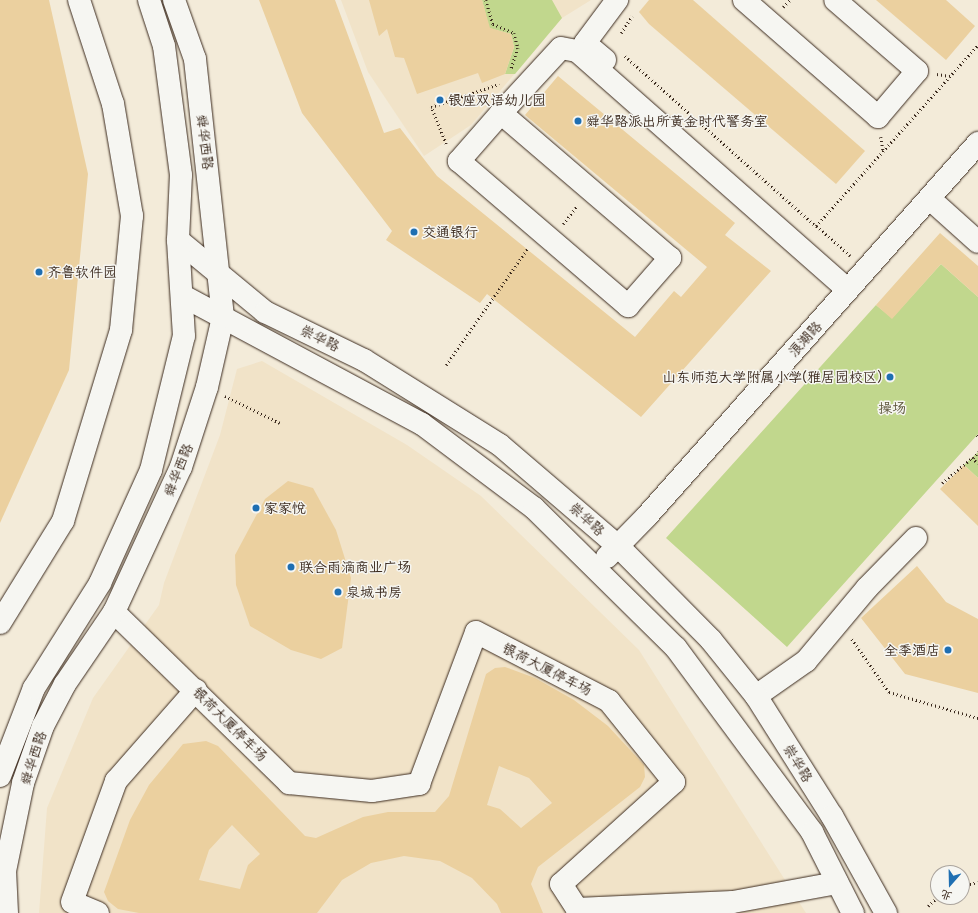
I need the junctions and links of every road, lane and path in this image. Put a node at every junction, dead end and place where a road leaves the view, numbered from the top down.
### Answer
1 (79, 0) edge
2 (149, 0) edge
3 (174, 0) edge
4 (744, 0) edge
5 (835, 0) edge
6 (624, 7) edge
7 (616, 38) dead end
8 (978, 45) edge
9 (623, 54) dead end
10 (501, 113) junction
11 (978, 143) edge
12 (930, 199) junction
13 (816, 226) junction
14 (178, 240) junction
15 (978, 242) edge
16 (850, 257) dead end
17 (222, 278) junction
18 (852, 286) junction
19 (183, 296) junction
20 (223, 317) junction
21 (207, 387) junction
22 (280, 423) dead end
23 (978, 452) edge
24 (972, 458) junction
25 (978, 463) edge
26 (942, 483) dead end
27 (916, 538) dead end
28 (618, 546) junction
29 (596, 567) junction
30 (114, 612) junction
31 (0, 623) edge
32 (845, 641) dead end
33 (196, 690) junction
34 (756, 696) junction
35 (978, 718) edge
36 (0, 776) edge
37 (837, 883) junction
38 (732, 907) edge
39 (7, 913) edge
40 (98, 913) edge
41 (853, 913) edge
42 (886, 913) edge

1 - 31 main road
2 - 14 main road, 舜华西路
3 - 17 main road, 舜华西路
4 - 5 main road
6 - 7 path
6 - 18 main road
8 - 13 path
9 - 13 path
10 - 10 main road
10 - 18 main road
11 - 12 main road, 浪潮路
12 - 15 main road
12 - 18 main road, 浪潮路
13 - 16 path
14 - 17 main road, 崇华路
14 - 19 main road, 舜华西路
17 - 20 main road, 舜华西路
17 - 28 main road, 崇华路
18 - 28 main road, 浪潮路
19 - 20 main road, 崇华路
19 - 36 main road, 舜华西路
20 - 21 main road, 舜华西路
20 - 29 main road, 崇华路
21 - 22 path
21 - 30 main road, 舜华西路
23 - 24 path
24 - 25 path
24 - 26 path
27 - 34 main road
28 - 29 main road, 浪潮路
28 - 34 main road, 崇华路
29 - 37 main road, 崇华路
30 - 33 main road, 银荷大厦停车场
30 - 39 main road, 舜华西路
32 - 35 path
33 - 38 main road, 银荷大厦停车场
33 - 40 main road
34 - 42 main road, 崇华路
37 - 38 main road, 银荷大厦停车场
37 - 41 main road, 崇华路

